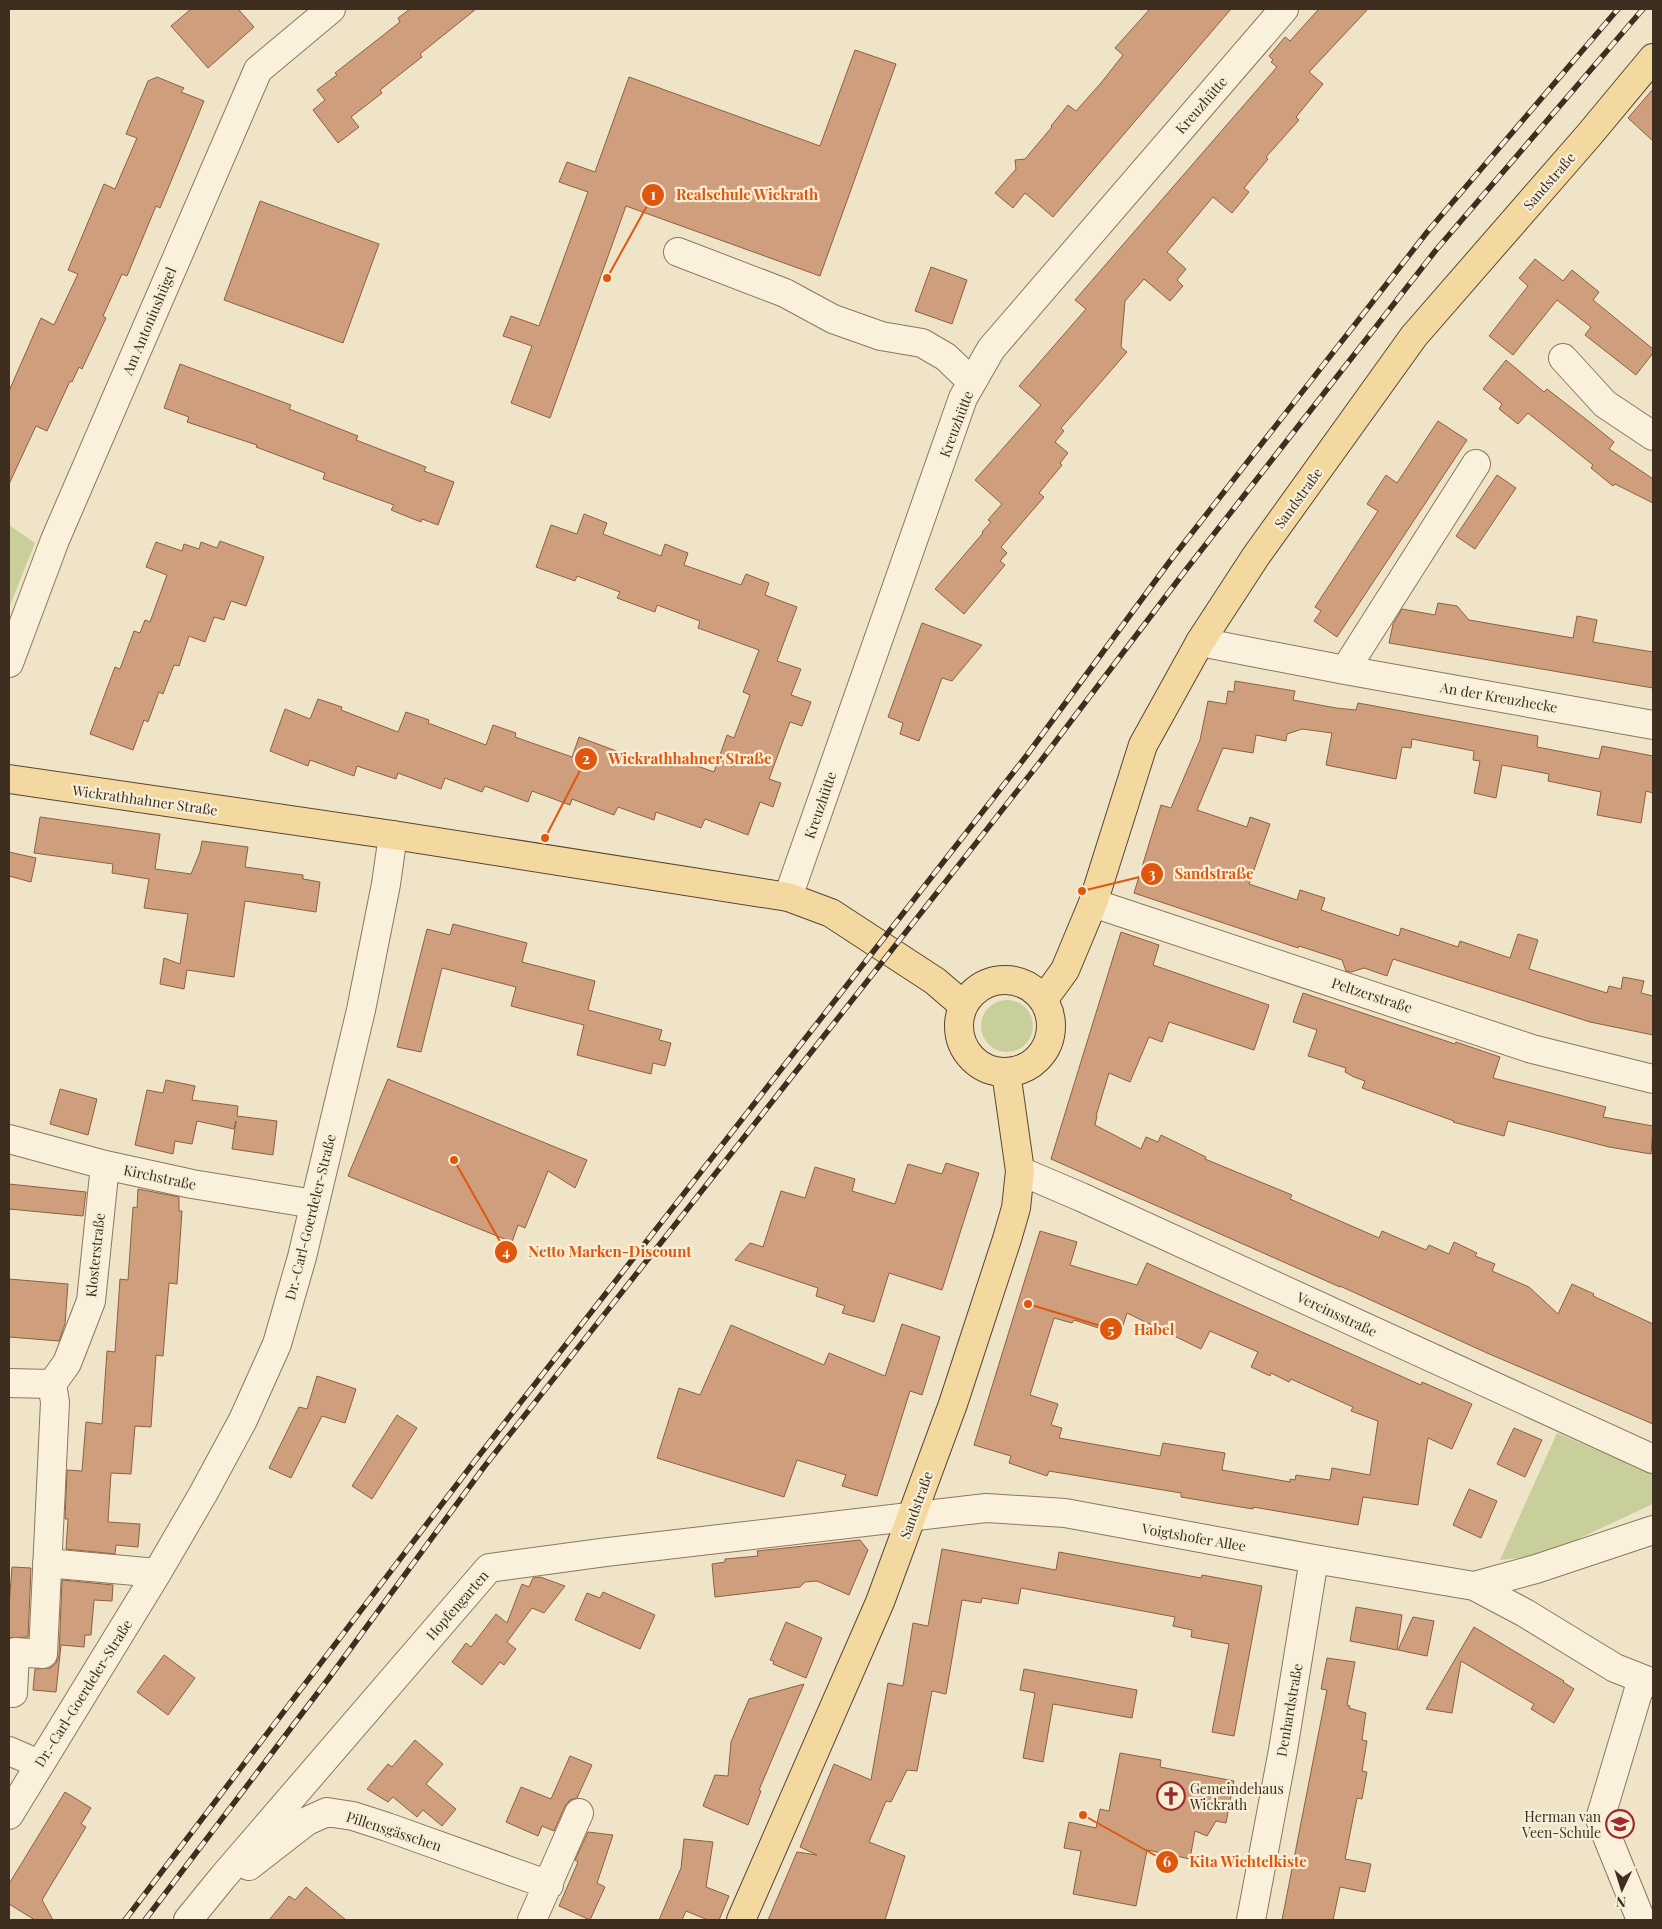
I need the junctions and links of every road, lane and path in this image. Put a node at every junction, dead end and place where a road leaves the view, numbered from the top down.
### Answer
1 (331, 9) edge
2 (1284, 9) edge
3 (1653, 58) edge
4 (678, 252) dead end
5 (1564, 358) dead end
6 (972, 382) junction
7 (1653, 436) edge
8 (1476, 464) dead end
9 (1200, 642) junction
10 (9, 662) edge
11 (1345, 670) junction
12 (1653, 725) edge
13 (9, 779) edge
14 (393, 835) junction
15 (788, 897) junction
16 (1093, 903) junction
17 (1044, 999) junction
18 (963, 1005) junction
19 (1006, 1072) junction
20 (1653, 1079) edge
21 (9, 1139) edge
22 (105, 1165) junction
23 (1020, 1171) junction
24 (314, 1204) junction
25 (9, 1382) edge
26 (52, 1384) junction
27 (1653, 1460) edge
28 (913, 1517) junction
29 (1653, 1530) edge
30 (1314, 1559) junction
31 (47, 1563) junction
32 (157, 1573) junction
33 (1474, 1586) junction
34 (1648, 1681) edge
35 (13, 1693) dead end
36 (9, 1751) edge
37 (39, 1764) junction
38 (579, 1813) dead end
39 (9, 1814) edge
40 (223, 1876) junction
41 (549, 1884) junction
42 (188, 1920) edge
43 (532, 1920) edge
44 (741, 1920) edge
45 (1251, 1920) edge
46 (1642, 1920) edge

1 - 10 street, Am Antoniushügel
2 - 6 street, Kreuzhütte
3 - 9 main road, Sandstraße
4 - 6 street
5 - 7 street
6 - 15 street, Kreuzhütte
8 - 11 street
9 - 11 street, An der Kreuzhecke
9 - 16 main road, Sandstraße
11 - 12 street, An der Kreuzhecke
13 - 14 main road, Wickrathhahner Straße
14 - 15 main road, Wickrathhahner Straße
14 - 24 street, Dr.-Carl-Goerdeler-Straße
15 - 18 main road, Wickrathhahner Straße
16 - 17 main road, Sandstraße
16 - 20 street, Peltzerstraße
17 - 18 main road
17 - 19 main road
18 - 19 main road
19 - 23 main road, Sandstraße
21 - 22 street, Kirchstraße
22 - 24 street, Kirchstraße
22 - 26 street, Klosterstraße
23 - 27 street, Vereinsstraße
23 - 28 main road, Sandstraße
24 - 32 street, Dr.-Carl-Goerdeler-Straße
25 - 26 street
26 - 31 street
28 - 30 street, Voigtshofer Allee
28 - 40 street, Hopfengarten
28 - 44 main road, Sandstraße
29 - 33 street, Voigtshofer Allee
30 - 33 street, Voigtshofer Allee
30 - 45 street, Denhardstraße
31 - 32 street
31 - 35 street
32 - 37 street, Dr.-Carl-Goerdeler-Straße
33 - 34 street, Voigtshofer Allee
34 - 46 street
36 - 37 street
37 - 39 street, Dr.-Carl-Goerdeler-Straße
38 - 41 street
40 - 41 street, Pillensgässchen
40 - 42 street, Hopfengarten
41 - 43 street

